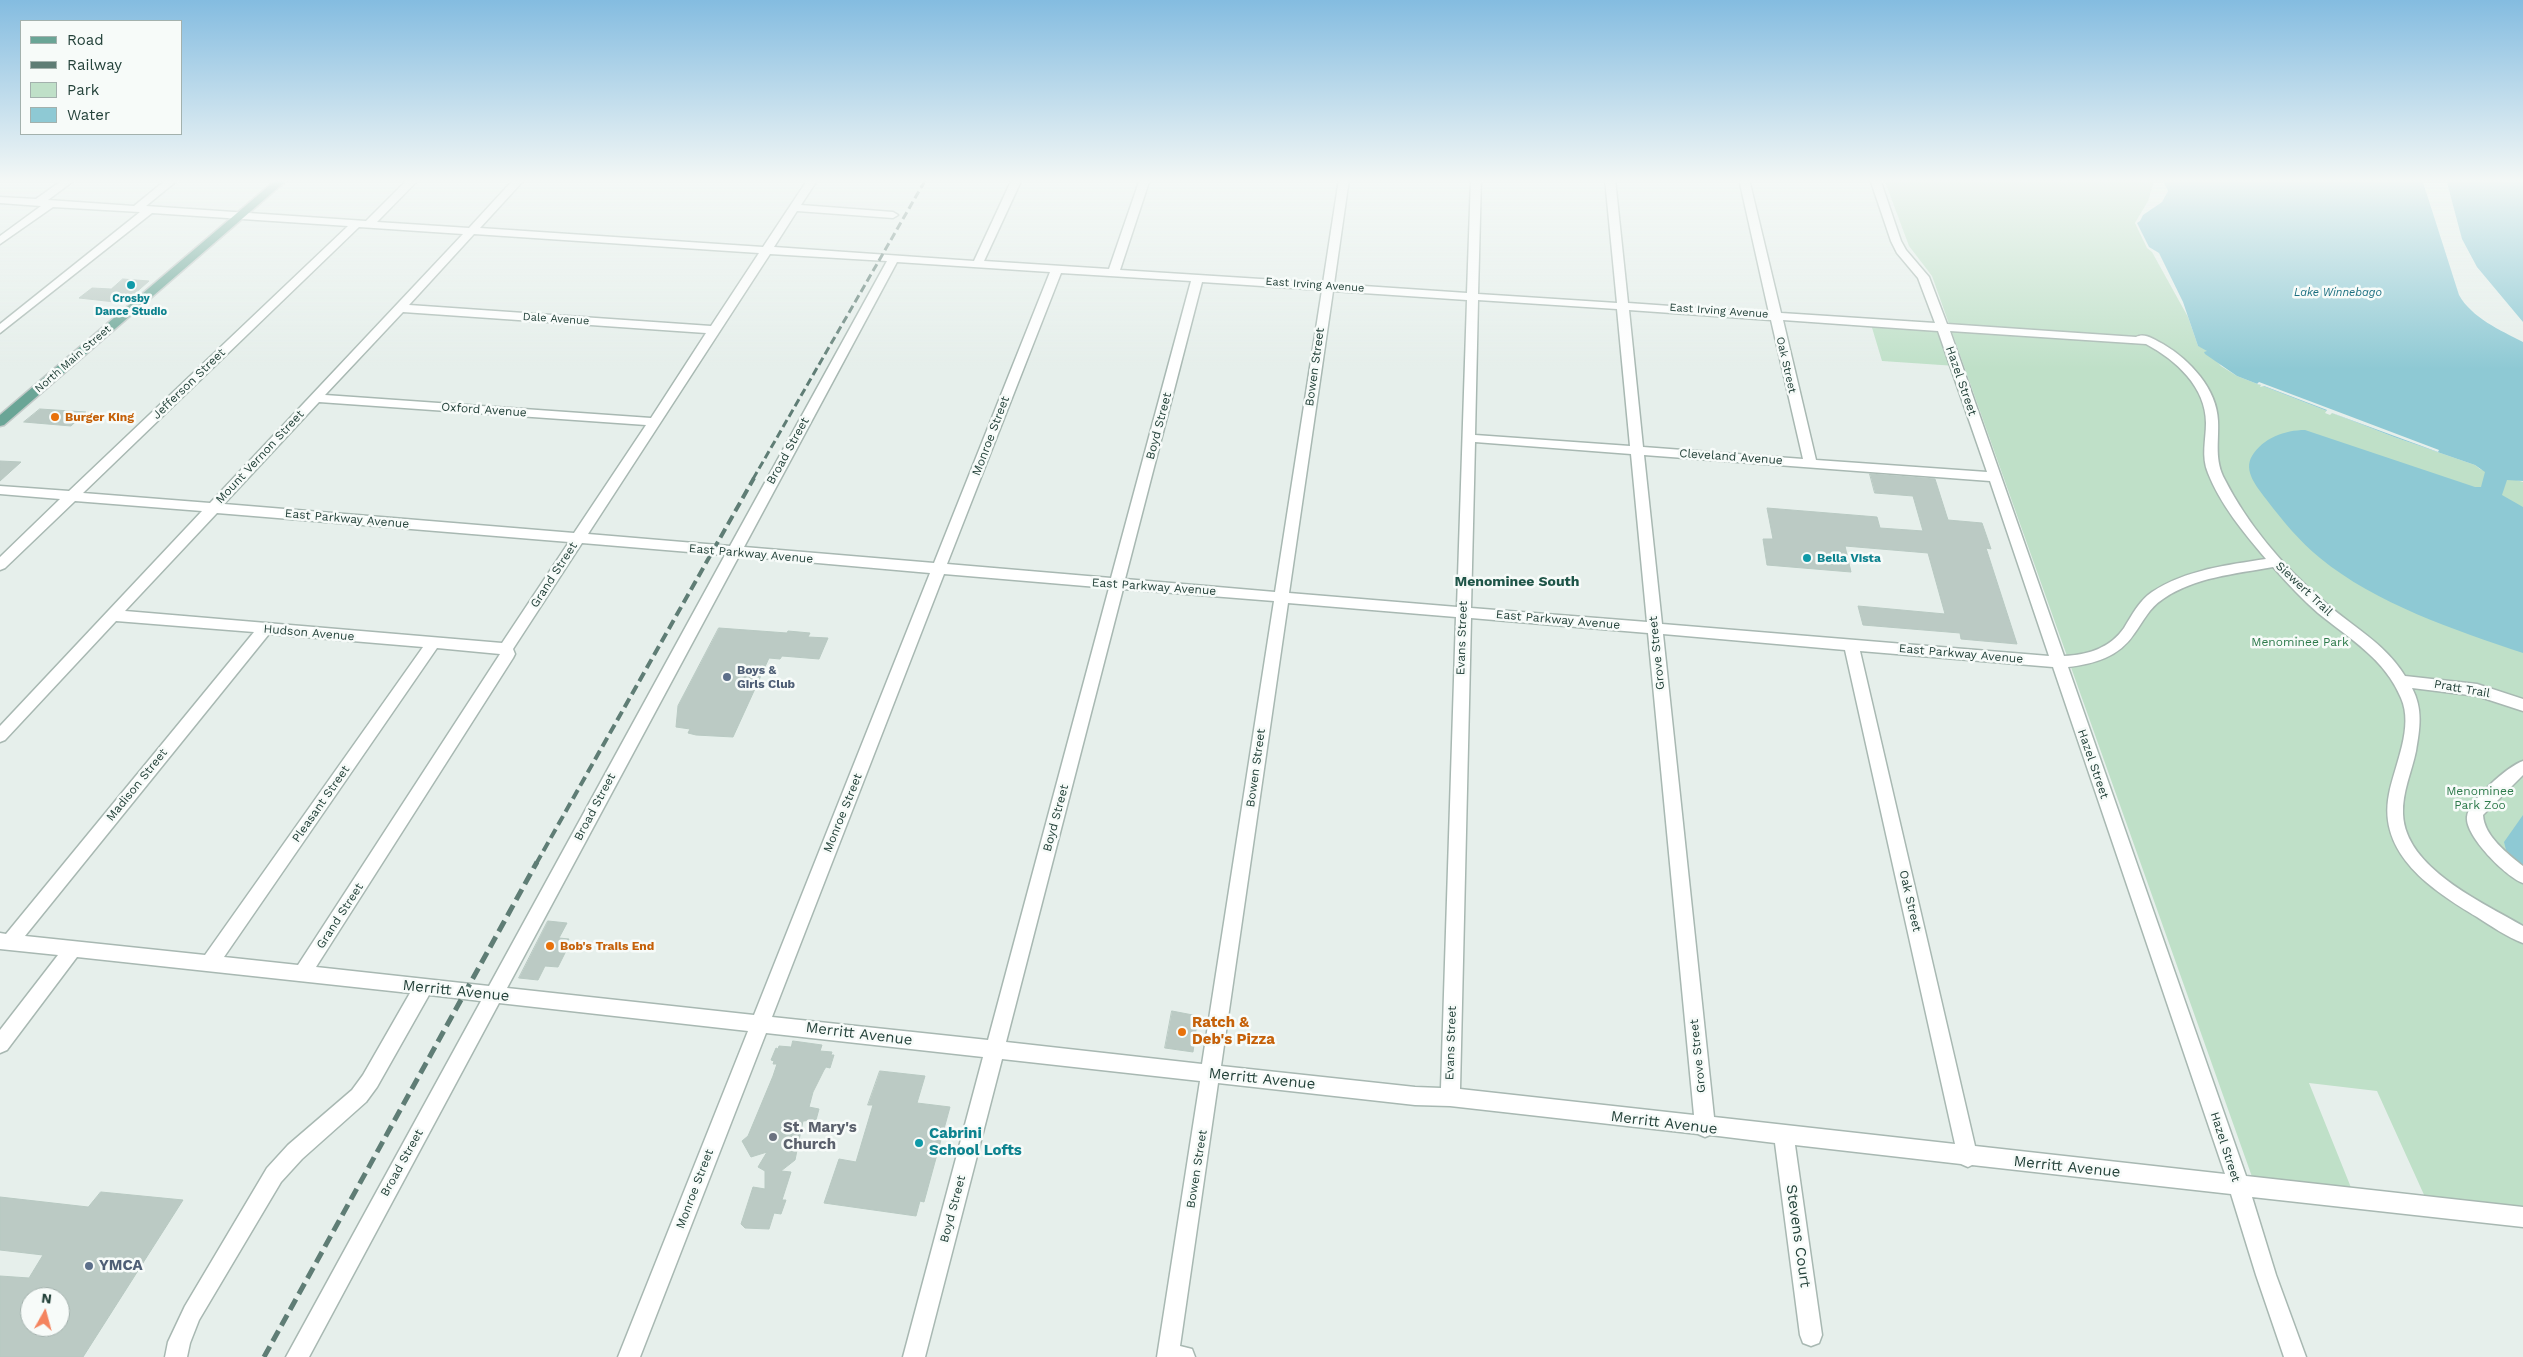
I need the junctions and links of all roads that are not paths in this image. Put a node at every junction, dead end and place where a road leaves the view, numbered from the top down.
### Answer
1 (109, 242) edge
2 (209, 242) edge
3 (342, 242) edge
4 (459, 242) edge
5 (664, 242) edge
6 (772, 242) edge
7 (988, 242) edge
8 (1124, 242) edge
9 (1334, 242) edge
10 (1474, 242) edge
11 (1616, 242) edge
12 (1758, 242) edge
13 (1897, 242) edge
14 (768, 249) junction
15 (894, 258) junction
16 (978, 263) junction
17 (1057, 268) junction
18 (1114, 272) junction
19 (1197, 278) junction
20 (1327, 286) junction
21 (1473, 295) junction
22 (1621, 305) junction
23 (398, 308) junction
24 (1775, 315) junction
25 (1941, 326) junction
26 (0, 330) edge
27 (714, 330) junction
28 (2150, 341) joint
29 (314, 398) junction
30 (0, 422) edge
31 (654, 422) junction
32 (1468, 438) junction
33 (1636, 450) junction
34 (1810, 463) junction
35 (1994, 477) junction
36 (0, 490) edge
37 (71, 496) junction
38 (213, 508) junction
39 (579, 538) junction
40 (732, 552) junction
41 (2276, 562) junction
42 (0, 565) edge
43 (939, 570) junction
44 (1118, 584) junction
45 (1281, 596) junction
46 (1463, 611) junction
47 (112, 615) junction
48 (265, 629) junction
49 (1655, 629) junction
50 (432, 644) junction
51 (1851, 645) junction
52 (506, 649) junction
53 (2058, 662) junction
54 (2399, 681) junction
55 (2523, 705) edge
56 (0, 736) edge
57 (2523, 767) edge
58 (2523, 876) edge
59 (2523, 935) edge
60 (5, 942) edge
61 (73, 949) junction
62 (209, 964) junction
63 (302, 974) junction
64 (423, 988) junction
65 (494, 995) junction
66 (760, 1023) junction
67 (0, 1044) edge
68 (995, 1051) junction
69 (1211, 1074) junction
70 (1450, 1097) junction
71 (1705, 1128) junction
72 (1784, 1136) junction
73 (1968, 1157) junction
74 (2238, 1186) junction
75 (2523, 1217) edge
76 (1811, 1335) dead end
77 (1173, 1356) edge
78 (176, 1357) edge
79 (297, 1357) edge
80 (630, 1357) edge
81 (914, 1357) edge
82 (2295, 1357) edge

1 - 26 street
2 - 30 main road, North Main Street
3 - 37 street, Jefferson Street
4 - 23 street, Mount Vernon Street
5 - 14 street, East Irving Avenue
6 - 14 street, Grand Street
7 - 16 street
8 - 18 street
9 - 20 street, Bowen Street
10 - 21 street, Evans Street
11 - 22 street, Grove Street
12 - 24 street, Oak Street
13 - 25 street, Hazel Street
14 - 15 street, East Irving Avenue
14 - 27 street, Grand Street
15 - 16 street, East Irving Avenue
15 - 40 street, Broad Street
16 - 17 street, East Irving Avenue
17 - 18 street, East Irving Avenue
17 - 43 street, Monroe Street
18 - 19 street, East Irving Avenue
19 - 20 street, East Irving Avenue
19 - 44 street, Boyd Street
20 - 21 street, East Irving Avenue
20 - 45 street, Bowen Street
21 - 22 street, East Irving Avenue
21 - 32 street, Evans Street
22 - 24 street, East Irving Avenue
22 - 33 street, Grove Street
23 - 27 street, Dale Avenue
23 - 29 street, Mount Vernon Street
24 - 25 street, East Irving Avenue
24 - 34 street, Oak Street
25 - 28 street, East Irving Avenue
25 - 35 street, Hazel Street
27 - 31 street, Grand Street
28 - 41 street, Siewert Trail
29 - 31 street, Oxford Avenue
29 - 38 street, Mount Vernon Street
31 - 39 street, Grand Street
32 - 33 street, Cleveland Avenue
32 - 46 street, Evans Street
33 - 34 street, Cleveland Avenue
33 - 49 street, Grove Street
34 - 35 street, Cleveland Avenue
35 - 53 street, Hazel Street
36 - 37 street, East Parkway Avenue
37 - 38 street, East Parkway Avenue
37 - 42 street, Jefferson Street
38 - 39 street, East Parkway Avenue
38 - 47 street, Mount Vernon Street
39 - 40 street, East Parkway Avenue
39 - 52 street, Grand Street
40 - 43 street, East Parkway Avenue
40 - 65 street, Broad Street
41 - 53 street, East Parkway Avenue
41 - 54 street, Siewert Trail
43 - 44 street, East Parkway Avenue
43 - 66 street, Monroe Street
44 - 45 street, East Parkway Avenue
44 - 68 street, Boyd Street
45 - 46 street, East Parkway Avenue
45 - 69 street, Bowen Street
46 - 49 street, East Parkway Avenue
46 - 70 street, Evans Street
47 - 48 street, Hudson Avenue
47 - 56 street, Mount Vernon Street
48 - 50 street, Hudson Avenue
48 - 60 street, Madison Street
49 - 51 street, East Parkway Avenue
49 - 71 street, Grove Street
50 - 52 street, Hudson Avenue
50 - 62 street, Pleasant Street
51 - 53 street, East Parkway Avenue
51 - 73 street, Oak Street
52 - 63 street, Grand Street
53 - 74 street, Hazel Street
54 - 55 street, Pratt Trail
54 - 59 street, Siewert Trail
57 - 58 street
60 - 61 street, Merritt Avenue
61 - 62 street, Merritt Avenue
61 - 67 street
62 - 63 street, Merritt Avenue
63 - 64 street, Merritt Avenue
64 - 65 street, Merritt Avenue
64 - 78 street
65 - 66 street, Merritt Avenue
65 - 79 street, Broad Street
66 - 68 street, Merritt Avenue
66 - 80 street, Monroe Street
68 - 69 street, Merritt Avenue
68 - 81 street, Boyd Street
69 - 70 street, Merritt Avenue
69 - 77 street, Bowen Street
70 - 71 street, Merritt Avenue
71 - 72 street, Merritt Avenue
72 - 73 street, Merritt Avenue
72 - 76 street, Stevens Court
73 - 74 street, Merritt Avenue
74 - 75 street, Merritt Avenue
74 - 82 street, Hazel Street

